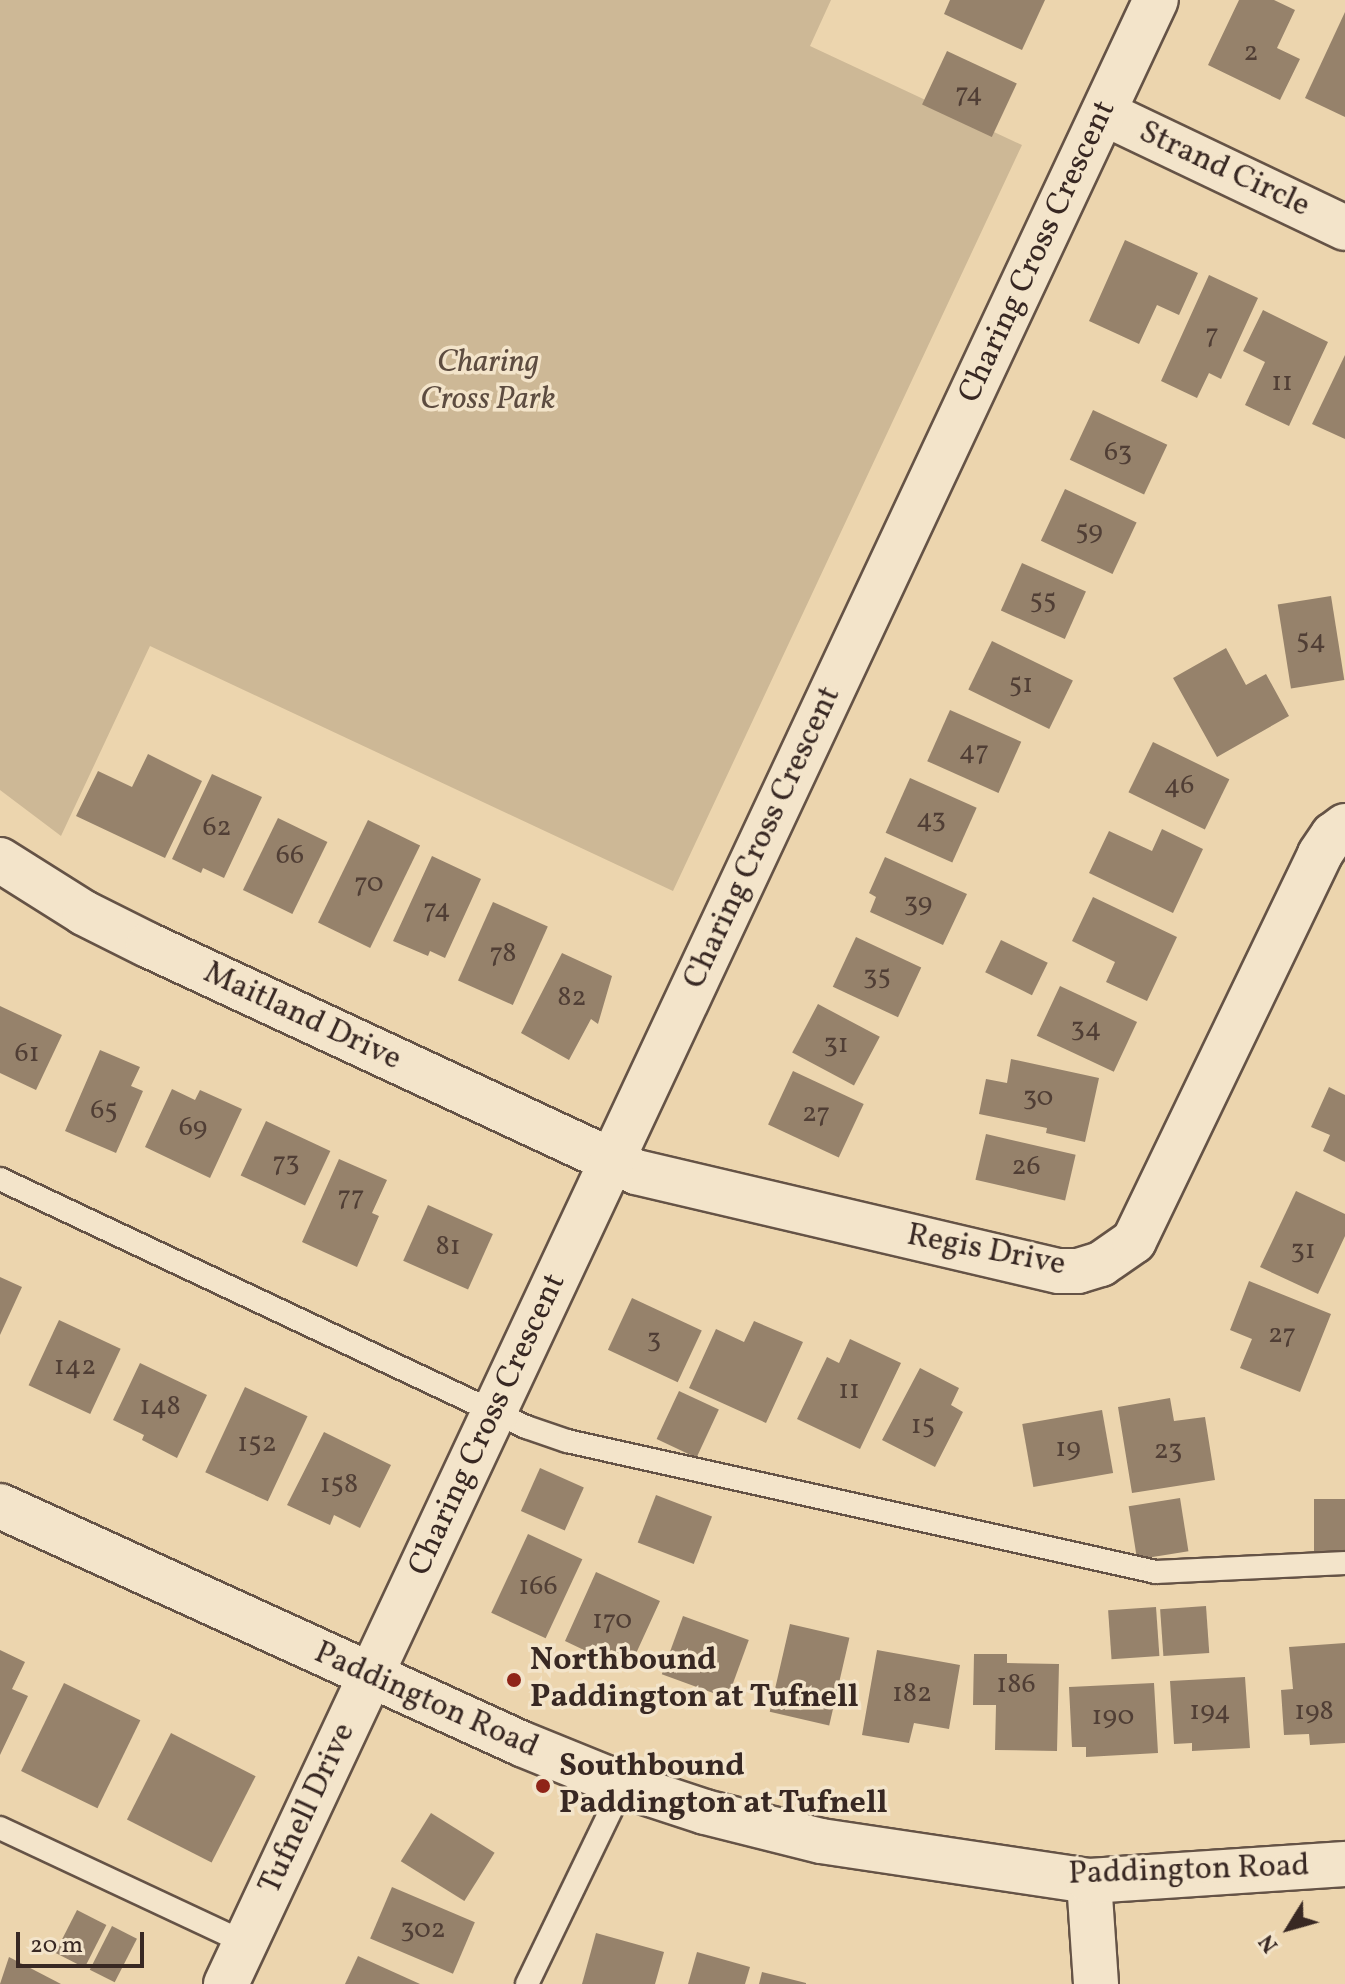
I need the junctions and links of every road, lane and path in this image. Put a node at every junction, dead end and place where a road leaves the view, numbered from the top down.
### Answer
1 (1156, 0) edge
2 (1104, 113) junction
3 (1345, 228) edge
4 (1345, 826) edge
5 (0, 860) edge
6 (612, 1160) junction
7 (0, 1179) edge
8 (494, 1412) junction
9 (0, 1506) edge
10 (1345, 1563) edge
11 (369, 1677) junction
12 (623, 1785) junction
13 (0, 1828) edge
14 (1345, 1864) edge
15 (1089, 1881) junction
16 (246, 1943) junction
17 (226, 1984) edge
18 (527, 1984) edge
19 (1096, 1984) edge

1 - 2 street, Charing Cross Crescent
2 - 3 street, Strand Circle
2 - 6 street, Charing Cross Crescent
4 - 6 street, Regis Drive
5 - 6 street, Maitland Drive
6 - 8 street, Charing Cross Crescent
7 - 8 lane
8 - 10 lane
8 - 11 street, Charing Cross Crescent
9 - 11 street, Paddington Road
11 - 12 street, Paddington Road
11 - 16 street, Tufnell Drive
12 - 15 street, Paddington Road
12 - 18 lane
13 - 16 lane
14 - 15 street, Paddington Road
15 - 19 street
16 - 17 street, Tufnell Drive

